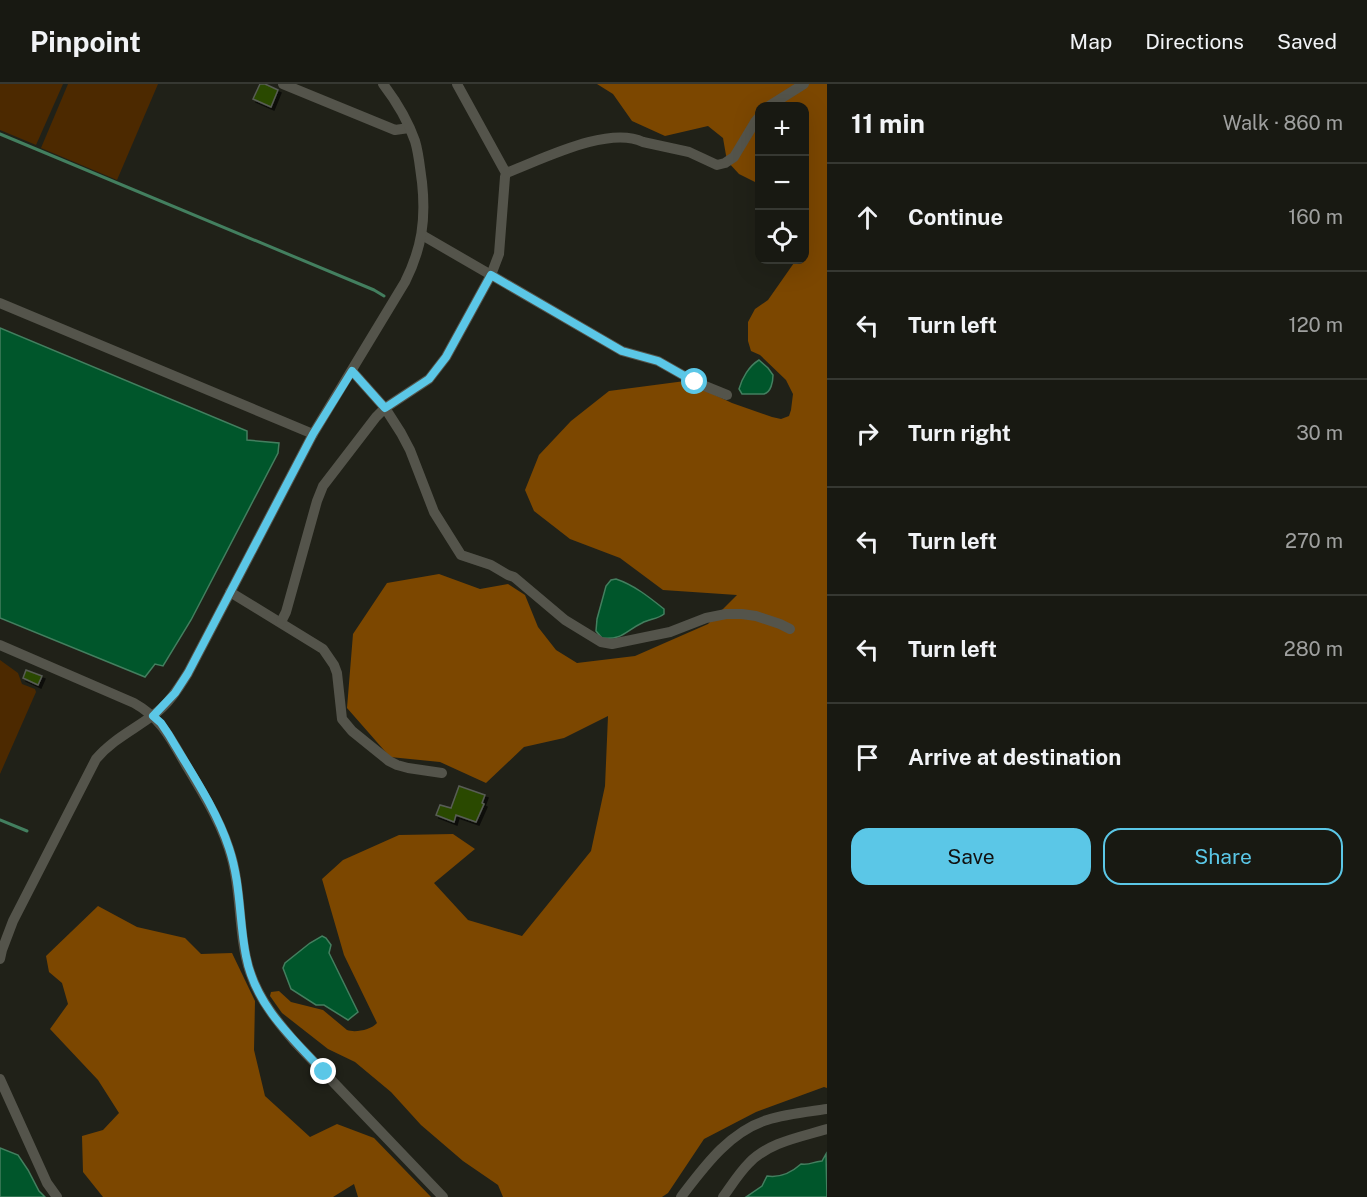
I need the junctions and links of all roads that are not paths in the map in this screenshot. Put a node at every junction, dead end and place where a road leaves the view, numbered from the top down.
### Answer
1 (283, 84) edge
2 (383, 84) edge
3 (457, 84) edge
4 (804, 84) edge
5 (775, 102) edge
6 (755, 122) edge
7 (409, 128) junction
8 (506, 173) junction
9 (422, 235) junction
10 (491, 275) junction
11 (0, 303) edge
12 (352, 371) junction
13 (727, 394) dead end
14 (385, 408) junction
15 (313, 434) junction
16 (230, 592) junction
17 (281, 622) junction
18 (790, 630) dead end
19 (0, 645) edge
20 (153, 716) junction
21 (442, 773) dead end
22 (0, 959) edge
23 (0, 1082) edge
24 (827, 1109) edge
25 (827, 1130) edge
26 (57, 1197) edge
27 (443, 1197) edge
28 (681, 1197) edge
29 (723, 1197) edge

1 - 7 street
2 - 7 street
3 - 8 street
4 - 5 street
6 - 8 street
7 - 9 street
8 - 10 street
9 - 10 street
9 - 12 street
10 - 13 street
10 - 14 street
11 - 15 street
12 - 14 street
12 - 15 street
14 - 17 street
14 - 18 street
15 - 16 street
16 - 17 street
16 - 20 street
17 - 21 street
19 - 20 street
20 - 22 street
20 - 27 street
23 - 26 street
24 - 28 street
25 - 29 street

